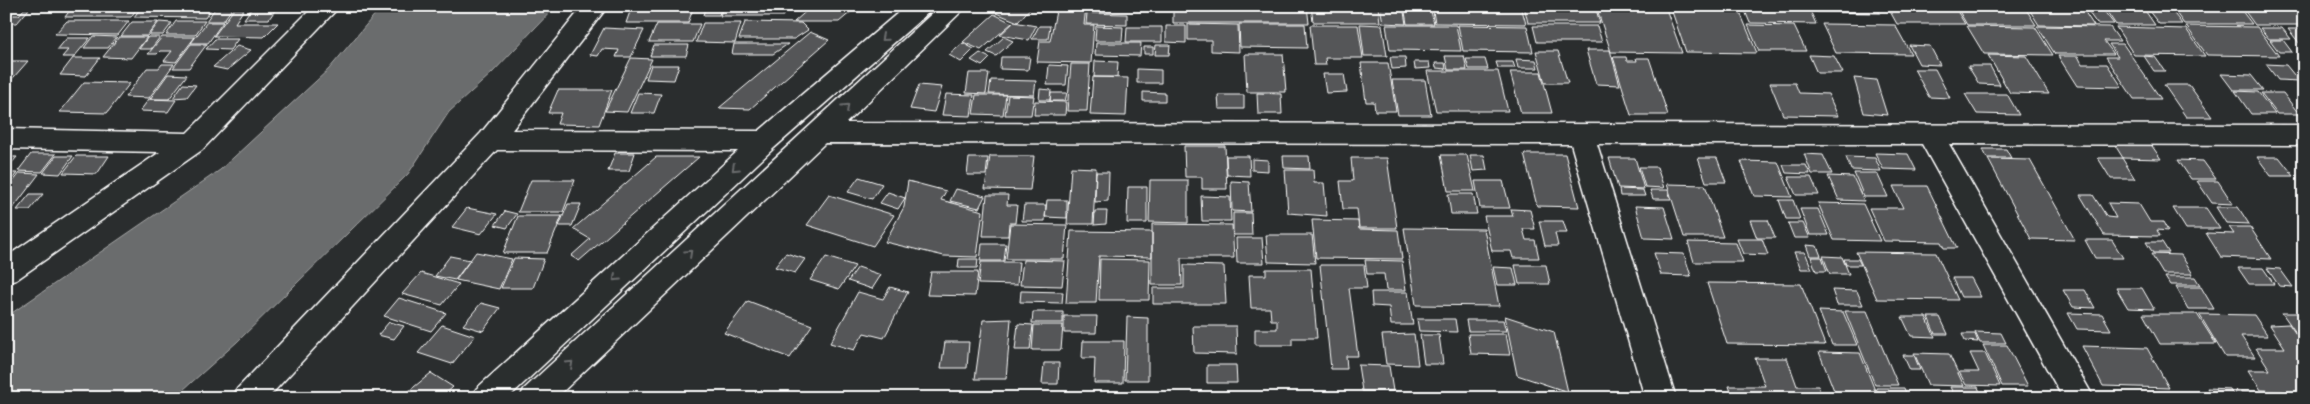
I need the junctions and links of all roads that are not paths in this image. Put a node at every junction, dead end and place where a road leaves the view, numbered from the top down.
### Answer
1 (328, 6) edge
2 (596, 6) edge
3 (921, 6) edge
4 (955, 6) edge
5 (818, 133) junction
6 (1581, 133) junction
7 (1930, 135) junction
8 (2304, 135) edge
9 (6, 139) edge
10 (490, 140) junction
11 (765, 140) junction
12 (193, 143) junction
13 (6, 272) edge
14 (248, 398) edge
15 (487, 398) edge
16 (535, 398) edge
17 (1661, 398) edge
18 (2079, 398) edge

1 - 12 street
2 - 10 street
3 -> 11 street
5 -> 4 street
5 - 6 street
16 -> 5 street
6 - 7 street
6 - 17 street
7 - 8 street
7 - 18 street
9 - 12 street
10 - 11 street
10 - 14 street
11 -> 15 street
12 - 13 street

